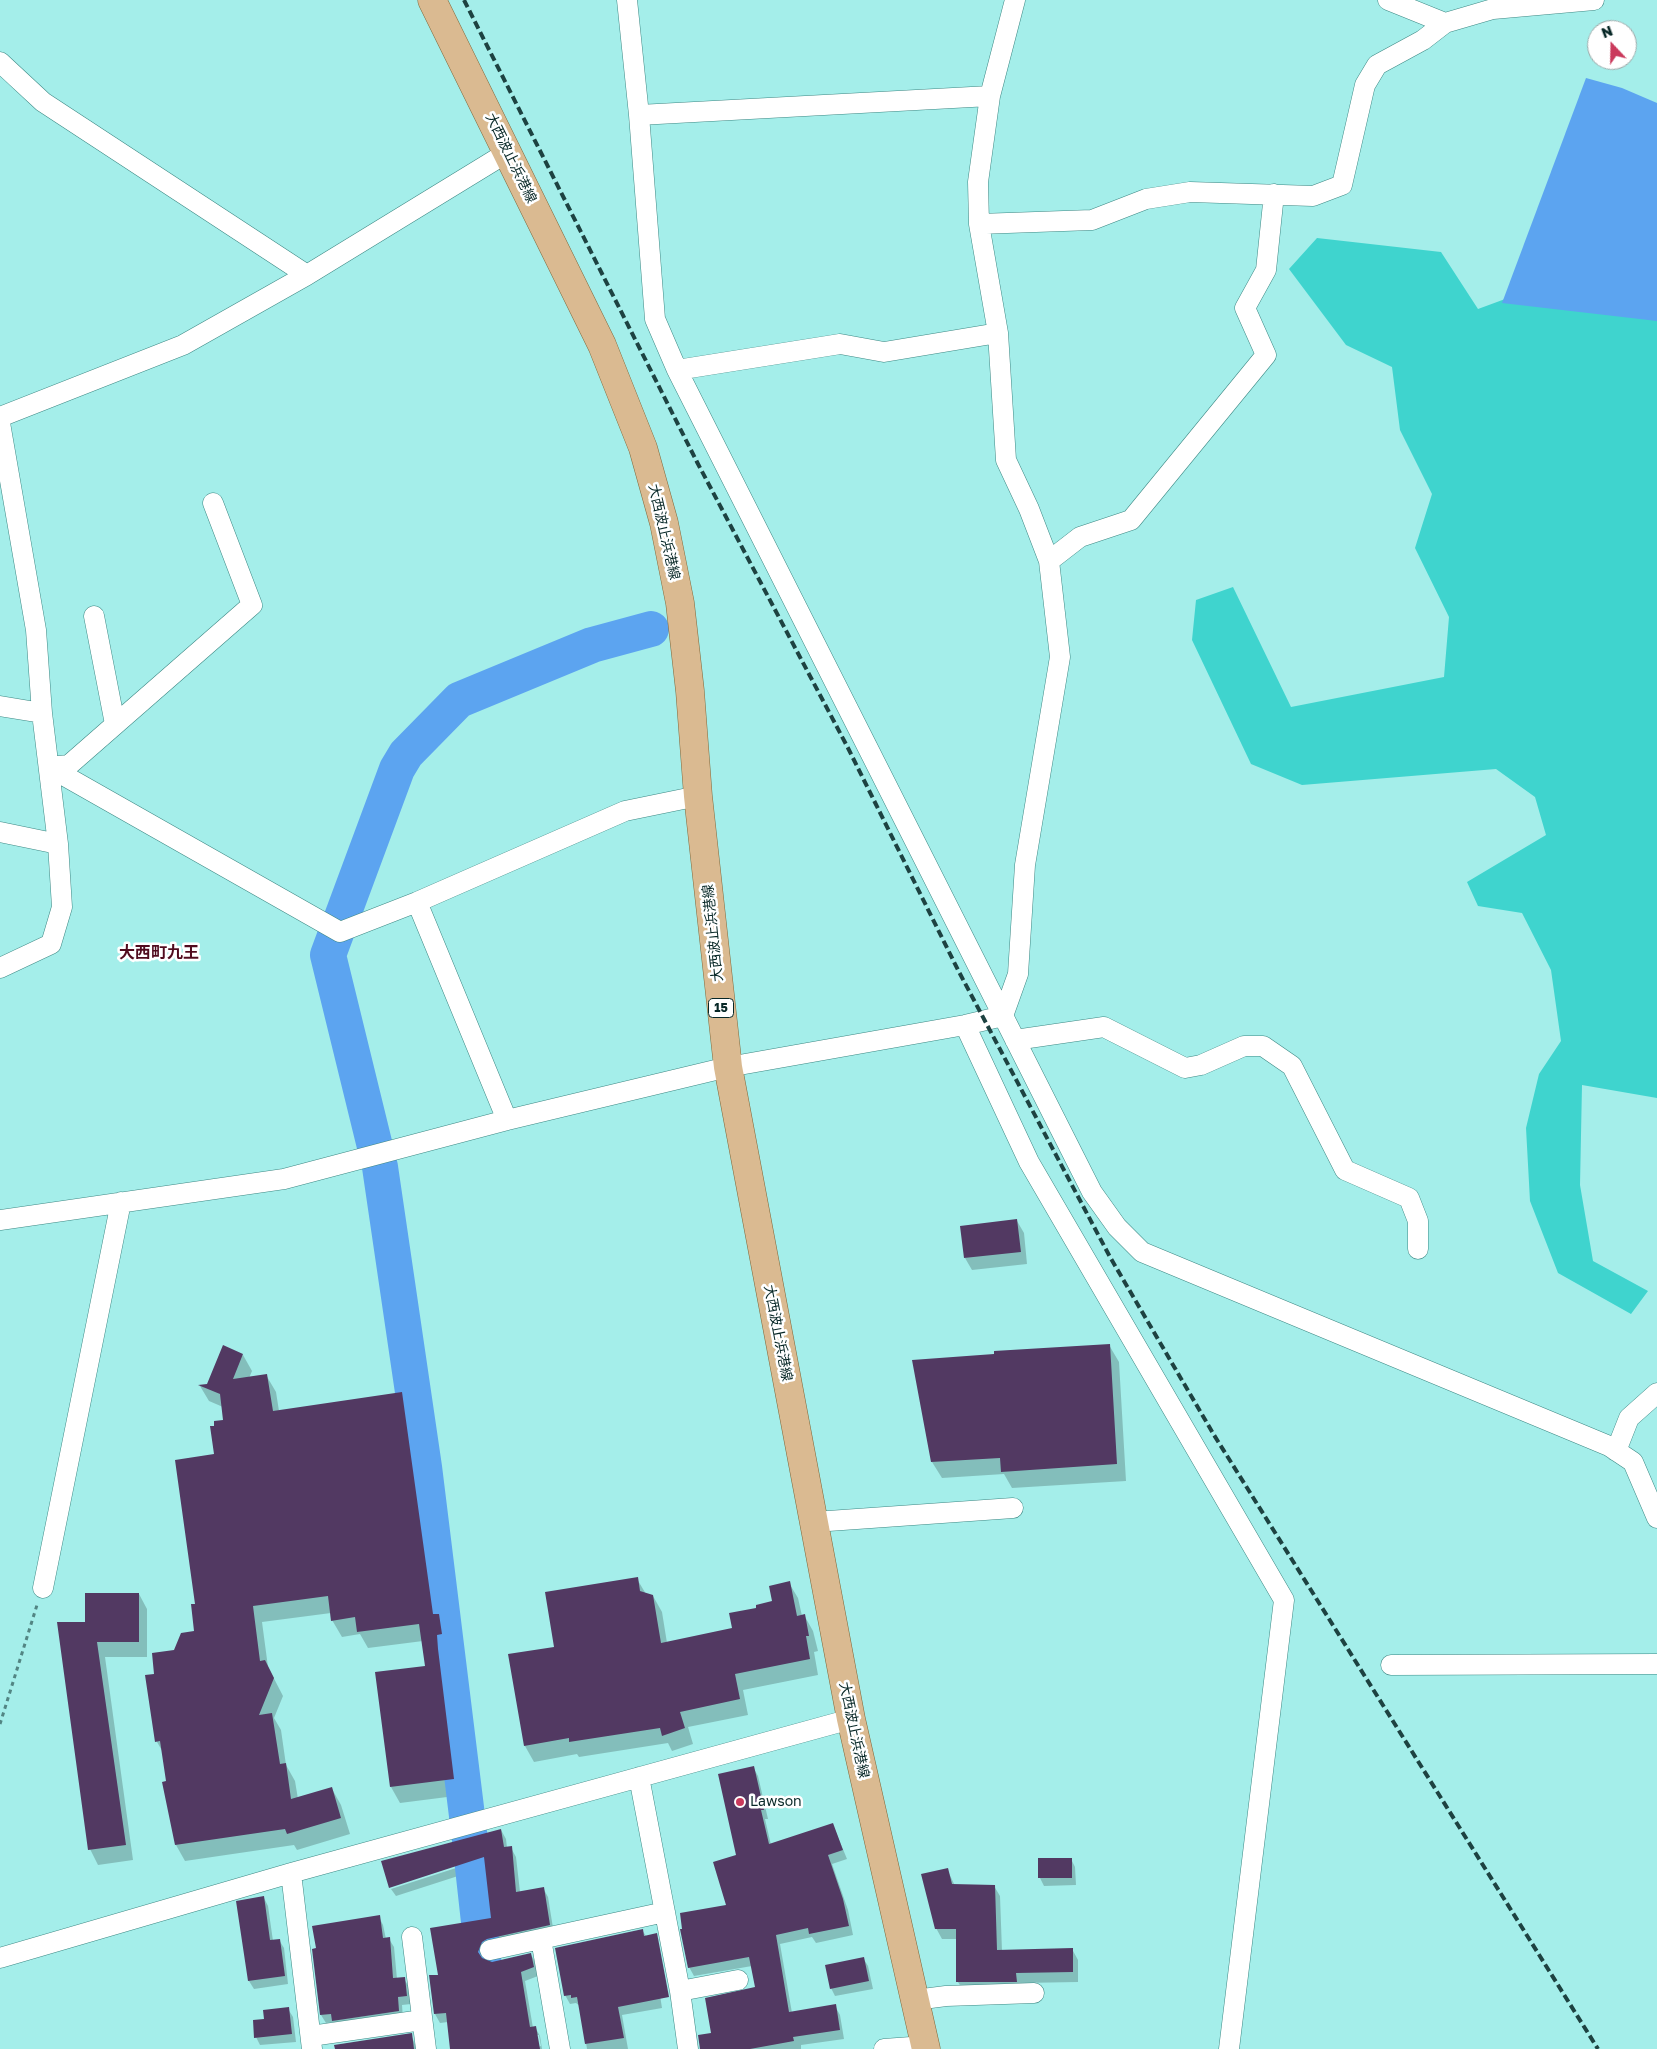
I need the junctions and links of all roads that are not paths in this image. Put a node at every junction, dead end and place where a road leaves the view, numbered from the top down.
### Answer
1 (432, 0) edge
2 (628, 0) edge
3 (1015, 0) edge
4 (1388, 0) edge
5 (1594, 0) edge
6 (1445, 23) junction
7 (0, 62) edge
8 (990, 96) junction
9 (639, 115) junction
10 (508, 152) junction
11 (1274, 194) junction
12 (979, 224) junction
13 (307, 275) junction
14 (998, 333) junction
15 (677, 370) junction
16 (0, 417) edge
17 (0, 423) edge
18 (213, 503) dead end
19 (1049, 561) junction
20 (94, 616) dead end
21 (0, 706) edge
22 (42, 713) junction
23 (115, 724) junction
24 (49, 767) junction
25 (698, 796) junction
26 (0, 832) edge
27 (58, 844) junction
28 (417, 902) junction
29 (0, 968) edge
30 (1003, 1016) junction
31 (965, 1025) junction
32 (1015, 1040) junction
33 (728, 1067) junction
34 (507, 1120) junction
35 (121, 1202) junction
36 (0, 1220) edge
37 (1418, 1249) dead end
38 (1657, 1393) edge
39 (1616, 1451) junction
40 (1013, 1508) dead end
41 (1657, 1518) edge
42 (814, 1522) junction
43 (43, 1588) road end
44 (1657, 1664) edge
45 (1391, 1665) dead end
46 (851, 1719) junction
47 (639, 1776) junction
48 (291, 1873) junction
49 (665, 1912) junction
50 (412, 1937) dead end
51 (541, 1939) junction
52 (490, 1950) dead end
53 (0, 1958) edge
54 (738, 1980) dead end
55 (680, 1991) junction
56 (1034, 1993) dead end
57 (915, 2000) junction
58 (422, 2020) junction
59 (312, 2043) edge
60 (926, 2048) edge
61 (426, 2049) edge
62 (560, 2049) edge
63 (688, 2049) edge
64 (884, 2049) edge
65 (1229, 2049) edge

1 - 10 main road, 大西波止浜港線 / 15
2 - 9 street
3 - 8 street
4 - 6 street
5 - 6 street
6 - 11 street
7 - 13 street
8 - 9 street
8 - 12 street
9 - 15 street
10 - 13 street
10 - 25 main road, 大西波止浜港線 / 15
11 - 12 street
11 - 19 street
12 - 14 street
13 - 16 street
14 - 15 street
14 - 19 street
15 - 30 street
17 - 22 street
18 - 23 street
19 - 30 street
20 - 23 street
21 - 22 street
22 - 24 street
23 - 24 street
24 - 27 street
24 - 28 street
25 - 28 street
25 - 33 main road, 大西波止浜港線 / 15
26 - 27 street
27 - 29 street
28 - 34 street
30 - 31 street
30 - 32 street
31 - 33 street
31 - 65 street
32 - 37 street
32 - 39 street
33 - 34 street
33 - 42 main road, 大西波止浜港線 / 15
34 - 35 street
35 - 36 street
35 - 43 street
38 - 39 street
39 - 41 street
40 - 42 street
42 - 46 main road, 大西波止浜港線 / 15
44 - 45 street
46 - 47 street
46 - 57 main road, 大西波止浜港線 / 15
47 - 48 street
47 - 49 street
48 - 53 street
48 - 59 street
49 - 51 street
49 - 55 street
50 - 58 street
51 - 52 street
51 - 62 street
54 - 55 street
55 - 63 street
56 - 57 street
57 - 60 main road, 大西波止浜港線 / 15
58 - 59 street
58 - 61 street
60 - 64 street

